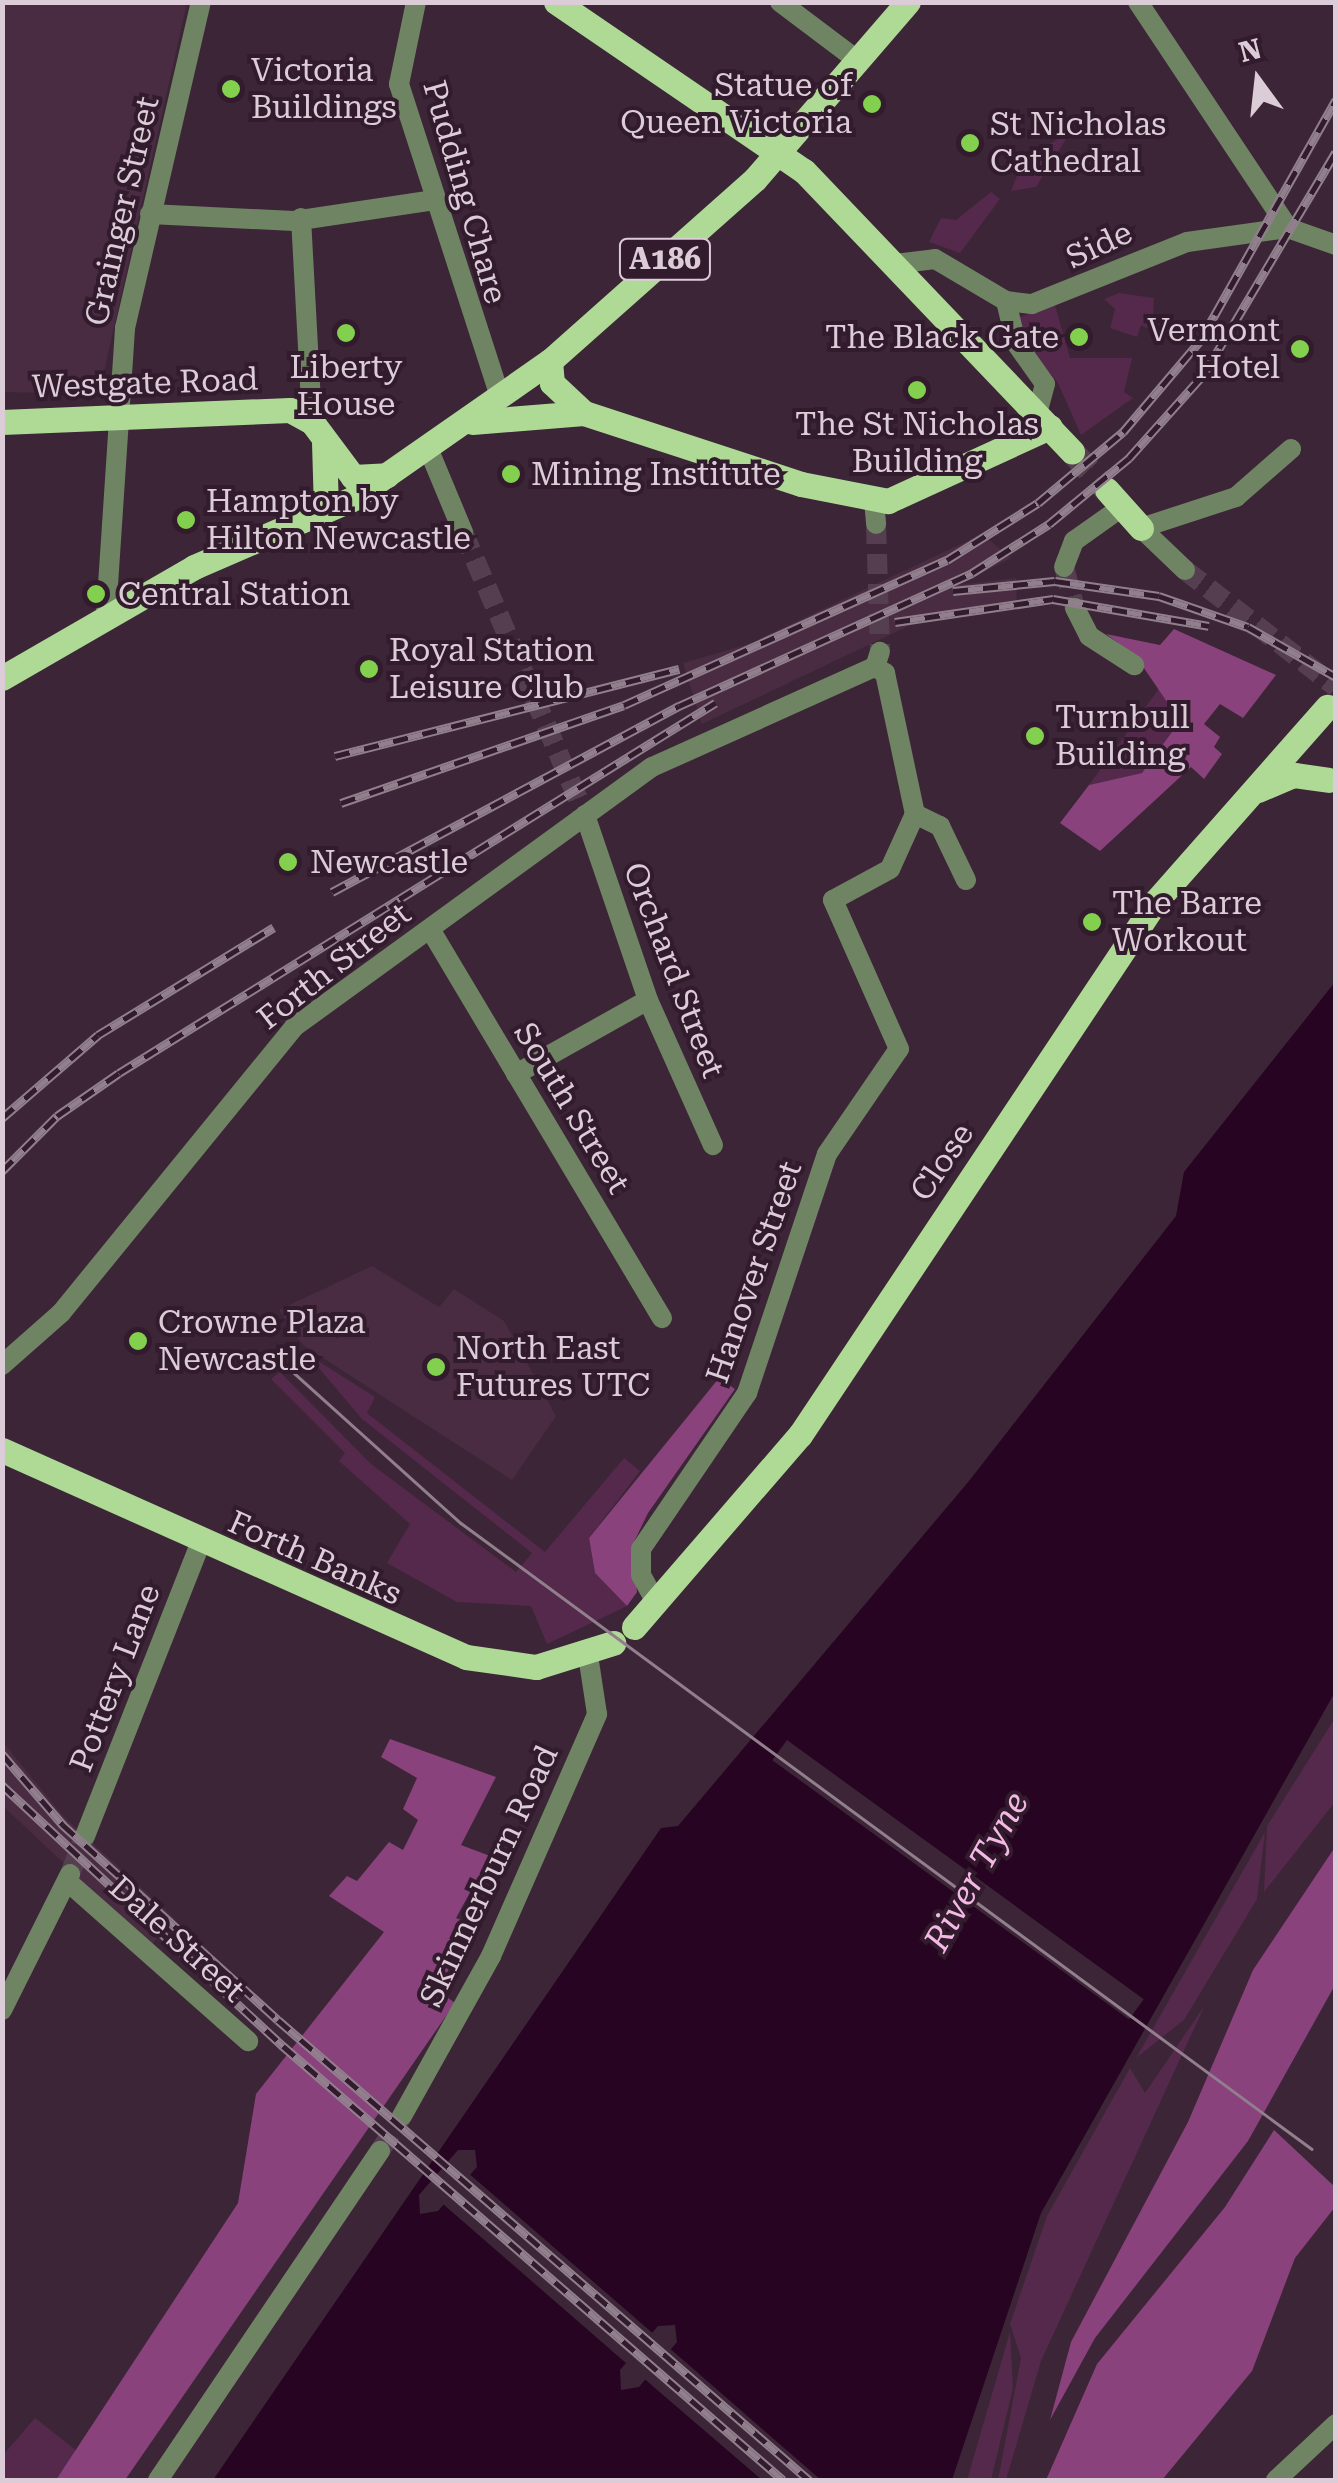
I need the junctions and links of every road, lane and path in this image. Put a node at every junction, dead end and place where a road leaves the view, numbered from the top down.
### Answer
1 (201, 2) edge
2 (416, 2) edge
3 (556, 2) edge
4 (780, 2) edge
5 (908, 2) edge
6 (1138, 2) edge
7 (857, 60) junction
8 (778, 155) junction
9 (434, 200) junction
10 (150, 214) junction
11 (301, 218) junction
12 (1288, 228) junction
13 (1327, 244) edge
14 (895, 264) junction
15 (1012, 302) junction
16 (550, 361) junction
17 (508, 388) junction
18 (584, 413) junction
19 (114, 416) junction
20 (1043, 420) junction
21 (2, 422) edge
22 (308, 425) junction
23 (463, 425) junction
24 (428, 448) junction
25 (1290, 450) dead end
26 (1072, 451) tunnel mouth
27 (387, 475) junction
28 (1115, 498) joint
29 (326, 510) junction
30 (1141, 528) junction
31 (463, 532) tunnel mouth
32 (1064, 568) dead end
33 (1185, 570) tunnel mouth
34 (1074, 608) tunnel mouth
35 (106, 615) junction
36 (1134, 664) dead end
37 (2, 678) edge
38 (1327, 708) dead end
39 (1302, 732) junction
40 (1332, 781) edge
41 (1244, 803) junction
42 (915, 814) junction
43 (586, 815) junction
44 (966, 880) dead end
45 (430, 930) junction
46 (648, 1000) junction
47 (516, 1074) junction
48 (713, 1146) dead end
49 (662, 1318) dead end
50 (2, 1365) edge
51 (2, 1450) edge
52 (201, 1542) junction
53 (657, 1604) junction
54 (634, 1627) dead end
55 (613, 1643) dead end
56 (588, 1655) junction
57 (85, 1836) tunnel mouth
58 (2, 2010) edge
59 (248, 2041) dead end
60 (402, 2116) tunnel mouth
61 (380, 2151) tunnel mouth
62 (1336, 2424) edge
63 (158, 2480) edge
64 (1276, 2480) edge

1 - 10 street, Grainger Street
2 - 9 street, Pudding Chare
3 - 8 main road
4 - 7 street
5 - 7 main road, A186
6 - 12 street
7 - 8 main road, A186
8 - 14 main road
8 - 16 main road, A186
9 - 11 street
9 - 17 street, Pudding Chare
10 - 11 street
10 - 19 street, Grainger Street
11 - 22 street
12 - 13 street
12 - 15 street, Side
14 - 15 street
14 - 20 main road
15 - 20 street
16 - 17 main road, A186
16 - 18 main road
17 - 23 main road
18 - 20 main road
18 - 23 main road
19 - 21 main road, Westgate Road
19 - 22 main road, Westgate Road
19 - 35 street, Grainger Street
20 - 26 main road
22 - 27 main road
22 - 29 main road
23 - 24 main road
24 - 27 main road
24 - 31 street
25 - 30 street
27 - 29 main road
28 - 30 main road
28 - 32 street
29 - 35 main road
30 - 33 street
34 - 36 street
35 - 37 main road
38 - 39 main road, Close
39 - 40 main road
39 - 41 main road, Close
40 - 41 main road
41 - 53 main road, Close
42 - 43 street, Forth Street
42 - 44 street
42 - 53 street, Hanover Street
43 - 45 street, Forth Street
43 - 46 street, Orchard Street
45 - 47 street, South Street
45 - 50 street, Forth Street
46 - 47 street
46 - 48 street, Orchard Street
47 - 49 street, South Street
51 - 52 main road, Forth Banks
52 - 56 main road, Forth Banks
52 - 57 street, Pottery Lane
53 - 54 main road, Close
55 - 56 main road, Forth Banks
56 - 60 street, Skinnerburn Road
58 - 59 street, Dale Street
61 - 63 street
62 - 64 street

